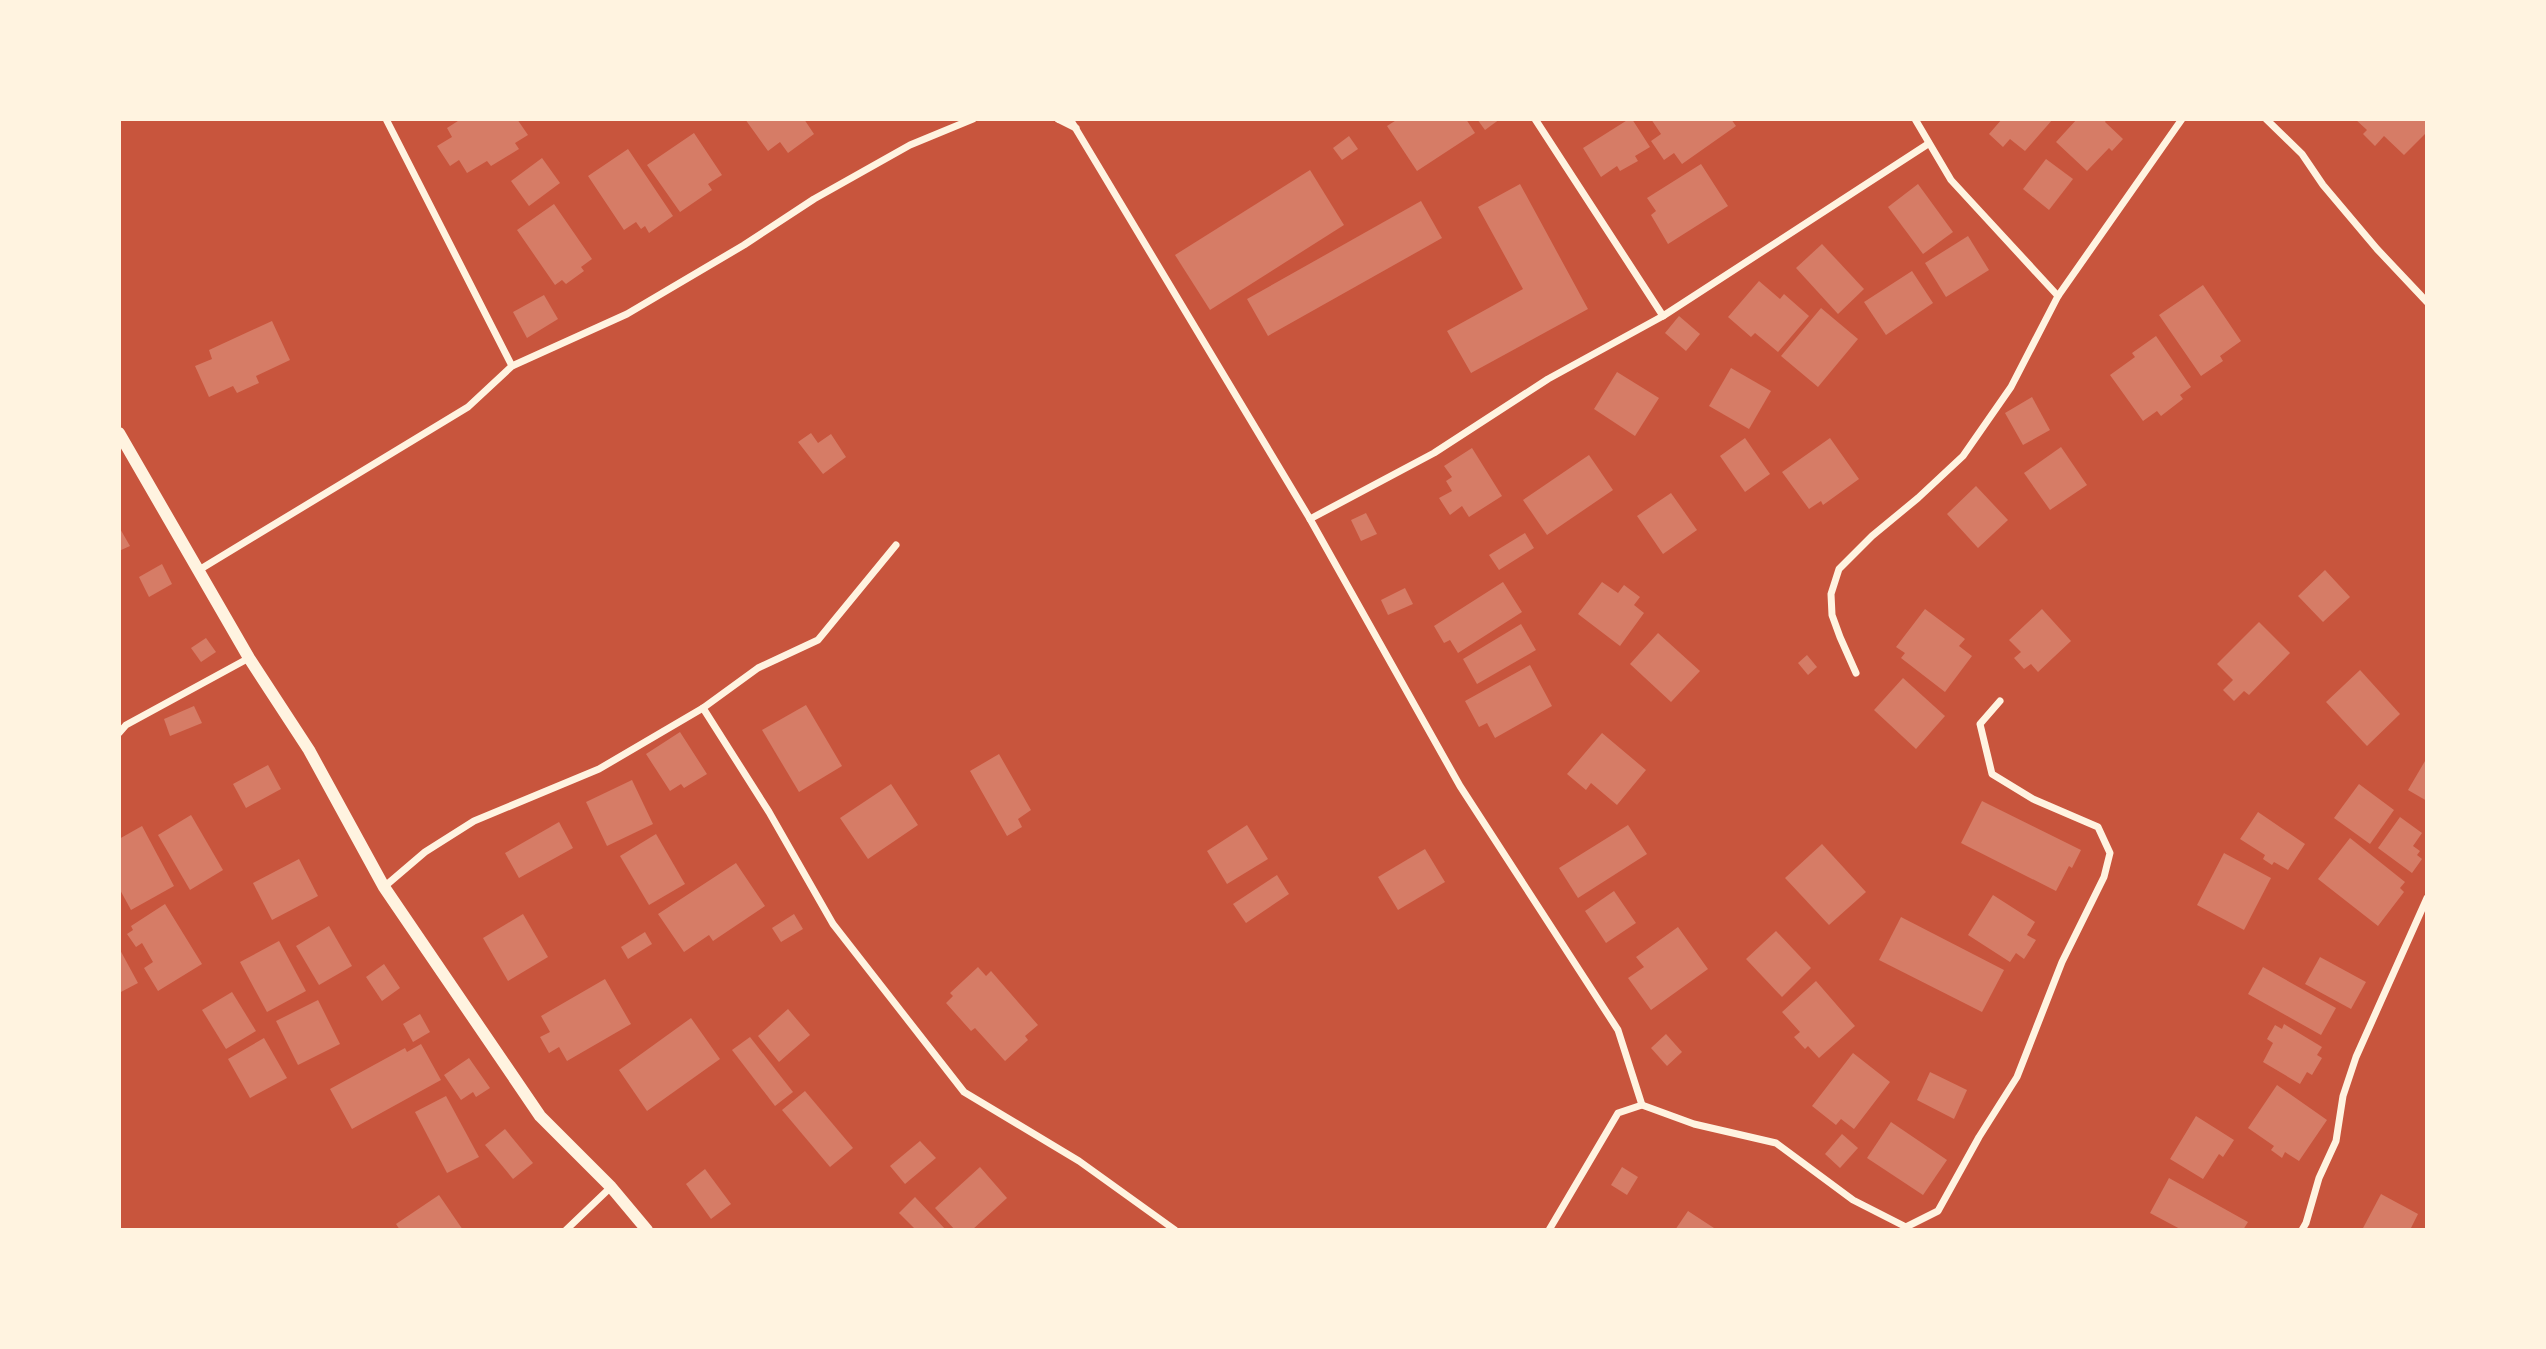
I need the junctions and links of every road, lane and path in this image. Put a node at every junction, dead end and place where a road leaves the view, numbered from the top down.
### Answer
1 (386, 119) edge
2 (973, 119) edge
3 (1058, 119) edge
4 (1070, 119) edge
5 (1535, 119) edge
6 (1915, 119) edge
7 (2182, 119) edge
8 (2266, 119) edge
9 (1077, 129) junction
10 (1928, 144) junction
11 (2058, 296) junction
12 (2427, 302) edge
13 (1663, 316) junction
14 (512, 366) junction
15 (119, 433) edge
16 (1310, 519) junction
17 (896, 545) dead end
18 (199, 570) junction
19 (249, 658) junction
20 (1856, 673) dead end
21 (2000, 701) dead end
22 (703, 708) junction
23 (119, 733) edge
24 (384, 887) junction
25 (2427, 898) edge
26 (1642, 1105) junction
27 (611, 1188) junction
28 (566, 1230) edge
29 (647, 1230) edge
30 (1175, 1230) edge
31 (1549, 1230) edge
32 (2302, 1230) edge

1 - 14 street
2 - 14 street
3 - 9 street
4 - 9 street
5 - 13 street
6 - 10 street
7 - 11 street
8 - 12 street
9 - 16 street
10 - 11 street
10 - 13 street
11 - 20 street
13 - 16 street
14 - 18 street
15 - 18 street
16 - 26 street
17 - 22 street
18 - 19 street
19 - 23 street
19 - 24 street
21 - 26 street
22 - 24 street
22 - 30 street
24 - 27 street
25 - 32 street
26 - 31 street
27 - 28 street
27 - 29 street

